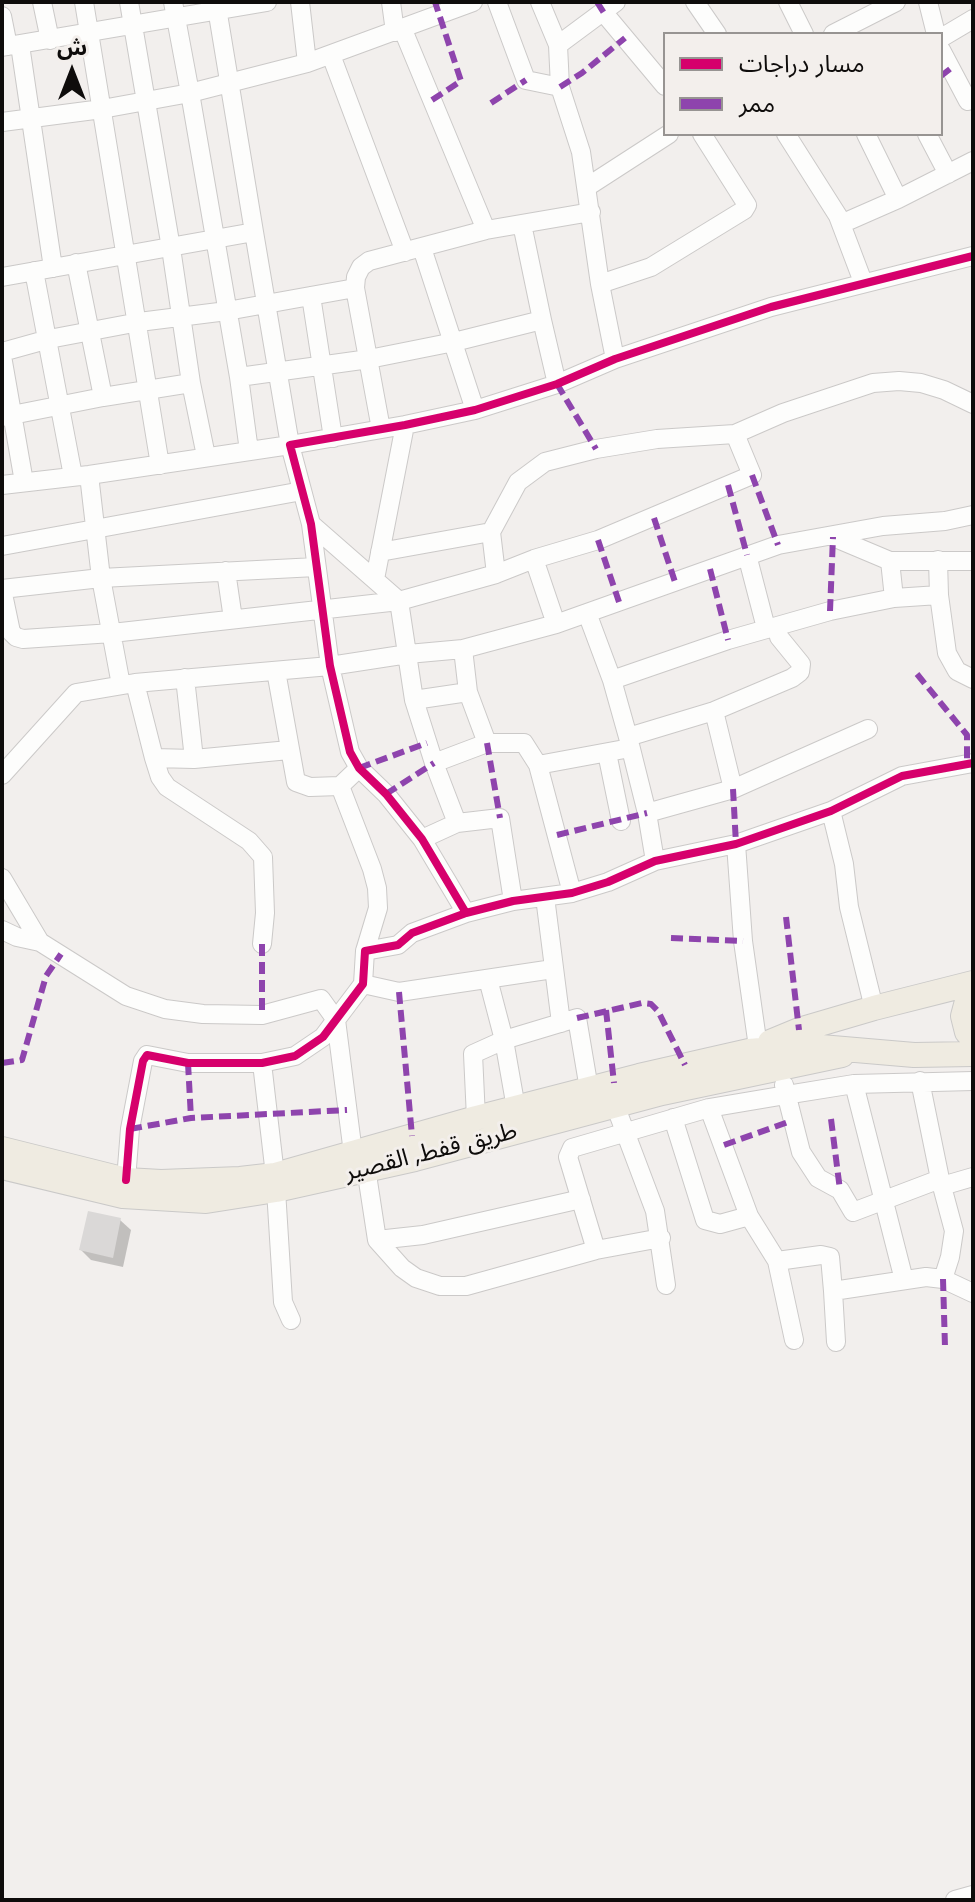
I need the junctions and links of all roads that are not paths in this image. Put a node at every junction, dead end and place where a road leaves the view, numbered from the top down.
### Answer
1 (42, 2) edge
2 (84, 2) edge
3 (129, 2) edge
4 (267, 2) edge
5 (300, 2) edge
6 (391, 2) edge
7 (473, 2) edge
8 (497, 2) edge
9 (540, 2) edge
10 (695, 2) edge
11 (788, 2) edge
12 (896, 2) edge
13 (928, 2) edge
14 (216, 6) edge
15 (610, 7) edge
16 (175, 10) edge
17 (2, 16) edge
18 (973, 19) edge
19 (133, 25) junction
20 (871, 26) edge
21 (399, 31) junction
22 (89, 32) junction
23 (716, 32) edge
24 (803, 32) edge
25 (842, 32) edge
26 (938, 32) edge
27 (943, 34) edge
28 (50, 40) junction
29 (558, 45) junction
30 (10, 46) edge
31 (943, 54) edge
32 (331, 55) junction
33 (307, 63) junction
34 (663, 83) edge
35 (231, 84) junction
36 (560, 87) junction
37 (190, 93) junction
38 (146, 102) junction
39 (971, 103) edge
40 (102, 109) junction
41 (29, 120) junction
42 (2, 122) edge
43 (666, 136) edge
44 (703, 136) edge
45 (787, 136) edge
46 (867, 136) edge
47 (928, 136) edge
48 (973, 161) edge
49 (948, 174) junction
50 (587, 187) junction
51 (898, 199) junction
52 (591, 212) junction
53 (522, 224) junction
54 (841, 224) junction
55 (486, 230) junction
56 (254, 232) junction
57 (215, 240) junction
58 (171, 248) junction
59 (413, 250) junction
60 (127, 254) junction
61 (973, 256) edge
62 (76, 263) junction
63 (44, 270) junction
64 (2, 277) edge
65 (863, 282) junction
66 (600, 284) junction
67 (355, 288) junction
68 (311, 296) junction
69 (267, 305) junction
70 (227, 311) junction
71 (180, 317) junction
72 (542, 320) junction
73 (139, 322) junction
74 (89, 331) junction
75 (49, 339) junction
76 (454, 342) junction
77 (2, 354) edge
78 (369, 359) junction
79 (615, 359) junction
80 (322, 364) junction
81 (277, 370) junction
82 (239, 377) junction
83 (191, 383) junction
84 (557, 384) junction
85 (146, 389) junction
86 (103, 397) junction
87 (973, 404) edge
88 (59, 406) junction
89 (475, 410) junction
90 (8, 416) edge
91 (405, 425) junction
92 (381, 429) junction
93 (735, 434) junction
94 (333, 438) junction
95 (290, 445) junction
96 (249, 451) junction
97 (206, 456) junction
98 (160, 465) junction
99 (81, 476) junction
100 (24, 482) junction
101 (2, 485) edge
102 (302, 491) junction
103 (973, 515) edge
104 (311, 524) junction
105 (96, 529) junction
106 (491, 532) junction
107 (833, 537) junction
108 (2, 546) edge
109 (380, 552) junction
110 (747, 555) junction
111 (534, 559) junction
112 (938, 560) junction
113 (890, 561) junction
114 (973, 561) edge
115 (316, 567) junction
116 (226, 571) junction
117 (496, 574) junction
118 (101, 578) junction
119 (375, 579) junction
120 (2, 589) edge
121 (939, 595) junction
122 (894, 598) junction
123 (399, 601) junction
124 (324, 609) junction
125 (587, 613) junction
126 (233, 619) junction
127 (556, 624) junction
128 (772, 627) junction
129 (112, 633) junction
130 (463, 649) junction
131 (408, 654) junction
132 (330, 666) junction
133 (276, 671) junction
134 (185, 678) junction
135 (973, 679) edge
136 (612, 680) junction
137 (128, 684) junction
138 (468, 692) junction
139 (414, 700) junction
140 (714, 711) junction
141 (868, 729) dead end
142 (629, 742) junction
143 (487, 743) junction
144 (289, 750) junction
145 (607, 753) junction
146 (154, 758) junction
147 (194, 759) junction
148 (434, 763) junction
149 (973, 763) edge
150 (538, 765) junction
151 (359, 768) junction
152 (2, 775) edge
153 (340, 786) junction
154 (733, 789) junction
155 (831, 811) junction
156 (647, 813) junction
157 (621, 821) dead end
158 (457, 823) junction
159 (422, 839) junction
160 (736, 844) junction
161 (655, 861) junction
162 (2, 878) edge
163 (572, 893) junction
164 (545, 897) junction
165 (513, 901) junction
166 (466, 913) junction
167 (4, 937) edge
168 (40, 942) junction
169 (262, 944) dead end
170 (365, 951) junction
171 (553, 969) junction
172 (488, 979) junction
173 (973, 983) edge
174 (363, 984) junction
175 (973, 992) edge
176 (874, 1008) junction
177 (336, 1020) junction
178 (561, 1023) junction
179 (504, 1040) junction
180 (754, 1049) junction
181 (970, 1049) edge
182 (856, 1051) junction
183 (262, 1063) junction
184 (781, 1068) junction
185 (920, 1081) junction
186 (973, 1081) edge
187 (854, 1084) junction
188 (589, 1089) junction
189 (786, 1095) junction
190 (615, 1105) junction
191 (516, 1108) junction
192 (709, 1108) junction
193 (476, 1118) junction
194 (673, 1118) junction
195 (625, 1132) junction
196 (2, 1149) edge
197 (359, 1160) junction
198 (2, 1167) edge
199 (973, 1177) edge
200 (126, 1180) junction
201 (276, 1182) junction
202 (941, 1182) junction
203 (581, 1199) junction
204 (882, 1200) junction
205 (749, 1216) junction
206 (661, 1238) junction
207 (377, 1240) junction
208 (596, 1250) junction
209 (777, 1261) junction
210 (943, 1279) junction
211 (904, 1280) junction
212 (666, 1285) dead end
213 (833, 1291) junction
214 (973, 1293) edge
215 (291, 1320) dead end
216 (794, 1340) dead end
217 (836, 1342) dead end
218 (973, 1895) edge
219 (955, 1900) edge

1 - 28 street
2 - 22 street
3 - 19 street
4 - 14 street
5 - 33 street
6 - 21 street
7 - 21 street
8 - 36 street
9 - 29 street
10 - 23 street
11 - 24 street
12 - 20 street
13 - 26 street
14 - 16 street
14 - 35 street
15 - 29 street
15 - 34 street
16 - 19 street
16 - 37 street
17 - 30 street
18 - 27 street
19 - 22 street
19 - 38 street
20 - 25 street
21 - 32 street
21 - 55 street
22 - 28 street
22 - 40 street
28 - 30 street
29 - 36 street
30 - 41 street
31 - 39 street
32 - 33 street
32 - 59 street
33 - 35 street
35 - 37 street
35 - 56 street
36 - 50 street
37 - 38 street
37 - 57 street
38 - 40 street
38 - 58 street
40 - 41 street
40 - 60 street
41 - 42 street
41 - 63 street
43 - 50 street
44 - 66 street
45 - 54 street
46 - 51 street
47 - 49 street
48 - 49 street
49 - 51 street
50 - 52 street
51 - 54 street
52 - 53 street
52 - 66 street
53 - 55 street
53 - 72 street
54 - 65 street
55 - 59 street
56 - 57 street
56 - 69 street
57 - 58 street
57 - 70 street
58 - 60 street
58 - 71 street
59 - 67 street
59 - 76 street
60 - 62 street
60 - 73 street
61 - 65 street
62 - 63 street
62 - 74 street
63 - 64 street
63 - 75 street
65 - 79 street
66 - 79 street
67 - 68 street
67 - 78 street
68 - 69 street
68 - 80 street
69 - 70 street
69 - 81 street
70 - 71 street
70 - 82 street
71 - 73 street
71 - 83 street
72 - 76 street
72 - 84 street
73 - 74 street
73 - 85 street
74 - 75 street
74 - 86 street
75 - 77 street
75 - 88 street
76 - 78 street
76 - 89 street
77 - 90 street
78 - 80 street
78 - 92 street
79 - 84 street
80 - 81 street
80 - 94 street
81 - 82 street
81 - 95 street
82 - 96 street
83 - 85 street
83 - 97 street
84 - 89 street
85 - 86 street
85 - 98 street
86 - 88 street
87 - 93 street
88 - 90 street
88 - 99 street
89 - 91 street
90 - 100 street
91 - 92 street
91 - 109 street
92 - 94 street
93 - 106 street
93 - 111 street
94 - 95 street
95 - 96 street
95 - 102 street
96 - 97 street
97 - 98 street
98 - 99 street
99 - 100 street
99 - 105 street
100 - 101 street
102 - 104 street
102 - 105 street
103 - 107 street
104 - 115 street
104 - 119 street
105 - 108 street
105 - 118 street
106 - 109 street
106 - 117 street
107 - 110 street
107 - 113 street
109 - 119 street
110 - 125 street
110 - 128 street
111 - 117 street
111 - 127 street
112 - 113 street
112 - 114 street
112 - 121 street
113 - 122 street
115 - 116 street
115 - 124 street
116 - 118 street
116 - 126 street
117 - 123 street
118 - 120 street
118 - 129 street
119 - 123 street
120 - 129 street
121 - 122 street
121 - 135 street
122 - 128 street
123 - 124 street
123 - 131 street
124 - 126 street
124 - 132 street
125 - 127 street
125 - 136 street
126 - 129 street
127 - 130 street
128 - 136 street
128 - 140 street
129 - 137 street
130 - 131 street
130 - 138 street
131 - 132 street
131 - 139 street
132 - 133 street
132 - 151 street
133 - 134 street
133 - 144 street
134 - 137 street
134 - 147 street
136 - 142 street
137 - 146 street
137 - 152 street
138 - 139 street
138 - 143 street
139 - 148 street
140 - 142 street
140 - 154 street
141 - 154 street
142 - 145 street
142 - 156 street
143 - 148 street
143 - 150 street
144 - 147 street
144 - 153 street
145 - 150 street
145 - 157 street
146 - 147 street
146 - 169 street
148 - 158 street
149 - 155 street
150 - 163 street
151 - 153 street
151 - 159 street
153 - 170 street
154 - 156 street
155 - 160 street
155 - 176 street
156 - 161 street
158 - 159 street
158 - 165 street
159 - 166 street
160 - 161 street
160 - 180 street
161 - 163 street
162 - 168 street
163 - 164 street
164 - 165 street
164 - 171 street
165 - 166 street
166 - 170 street
167 - 168 street
168 - 177 street
170 - 174 street
171 - 172 street
171 - 178 street
172 - 174 street
172 - 179 street
173 - 176 main road, طريق قفط, القصير
174 - 177 street
175 - 181 main road
176 - 180 main road, طريق قفط, القصير
177 - 183 street
177 - 197 street
178 - 179 street
178 - 188 street
179 - 191 street
179 - 193 street
180 - 182 main road, طريق قفط, القصير
180 - 188 main road, طريق قفط, القصير
181 - 182 main road, طريق قفط, القصير
181 - 186 street
182 - 184 main road, طريق قفط, القصير
183 - 200 street
183 - 201 street
184 - 189 street
184 - 190 main road, طريق قفط, القصير
185 - 186 street
185 - 187 street
185 - 202 street
187 - 189 street
187 - 204 street
188 - 191 main road, طريق قفط, القصير
189 - 192 street
189 - 204 street
190 - 195 street
190 - 197 main road, طريق قفط, القصير
191 - 193 main road, طريق قفط, القصير
192 - 194 street
192 - 205 street
193 - 197 main road, طريق قفط, القصير
194 - 195 street
194 - 205 street
195 - 203 street
195 - 206 street
196 - 200 main road, طريق قفط, القصير
197 - 201 main road, طريق قفط, القصير
197 - 207 street
198 - 201 main road, طريق قفط, القصير
199 - 202 street
200 - 201 main road, طريق قفط, القصير
201 - 215 street
202 - 204 street
202 - 210 street
203 - 207 street
203 - 208 street
204 - 211 street
205 - 209 street
206 - 208 street
206 - 212 street
207 - 208 street
209 - 213 street
209 - 216 street
210 - 211 street
210 - 214 street
211 - 213 street
213 - 217 street
218 - 219 street

